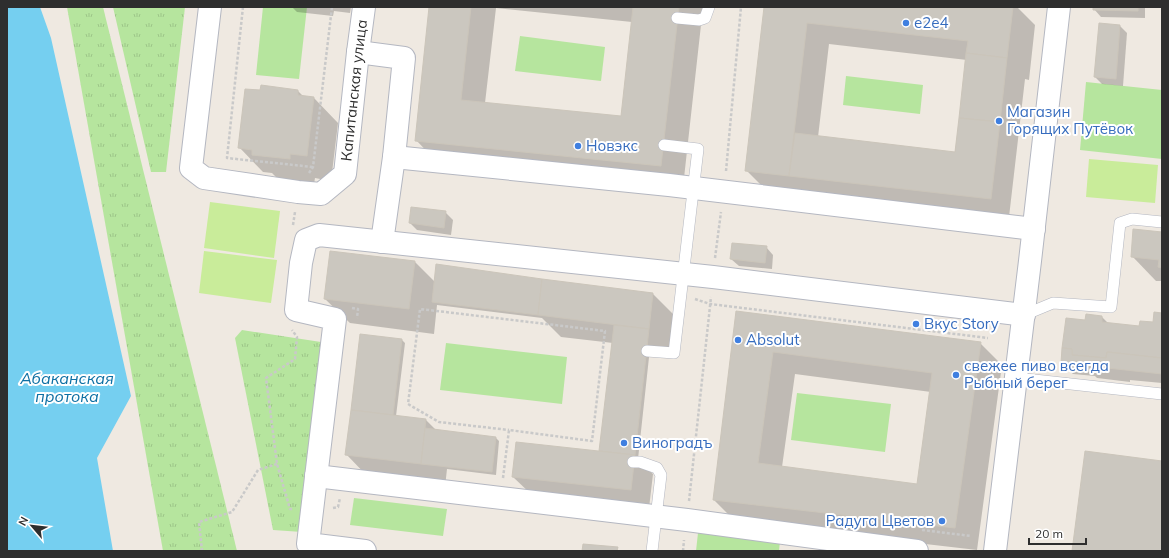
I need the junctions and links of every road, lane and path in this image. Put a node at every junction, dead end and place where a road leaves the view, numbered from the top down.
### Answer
1 (210, 7) edge
2 (243, 7) edge
3 (332, 7) edge
4 (364, 7) edge
5 (709, 7) edge
6 (1059, 7) edge
7 (678, 18) dead end
8 (358, 52) junction
9 (664, 145) dead end
10 (394, 157) junction
11 (313, 167) junction
12 (694, 188) junction
13 (298, 192) junction
14 (1162, 222) edge
15 (1034, 229) junction
16 (292, 230) dead end
17 (382, 242) junction
18 (682, 284) junction
19 (351, 308) dead end
20 (1024, 315) junction
21 (356, 324) dead end
22 (290, 326) dead end
23 (988, 338) dead end
24 (646, 351) dead end
25 (1016, 378) junction
26 (1162, 394) edge
27 (509, 430) junction
28 (633, 462) dead end
29 (277, 464) junction
30 (316, 476) junction
31 (343, 479) junction
32 (503, 482) dead end
33 (312, 511) junction
34 (656, 517) junction
35 (202, 551) edge
36 (365, 551) edge
37 (652, 551) edge
38 (917, 551) edge
39 (995, 551) edge

1 - 13 street
2 - 11 path
3 - 11 path
4 - 8 street, Капитанская улица
5 - 7 lane
6 - 15 street
8 - 10 street
8 - 13 street, Капитанская улица
9 - 12 lane
10 - 12 street
10 - 17 street
11 - 13 path
12 - 15 street
12 - 18 lane
13 - 16 path
14 - 20 lane
15 - 20 street
17 - 18 street
17 - 30 street
18 - 20 street
18 - 23 path
18 - 24 lane
19 - 21 path
20 - 25 street
22 - 29 path
25 - 26 lane
25 - 39 street
27 - 27 path
27 - 32 path
28 - 34 lane
29 - 33 path
29 - 35 path
30 - 31 street
30 - 33 street
31 - 33 path
31 - 34 street
33 - 36 street
34 - 37 lane
34 - 38 street

